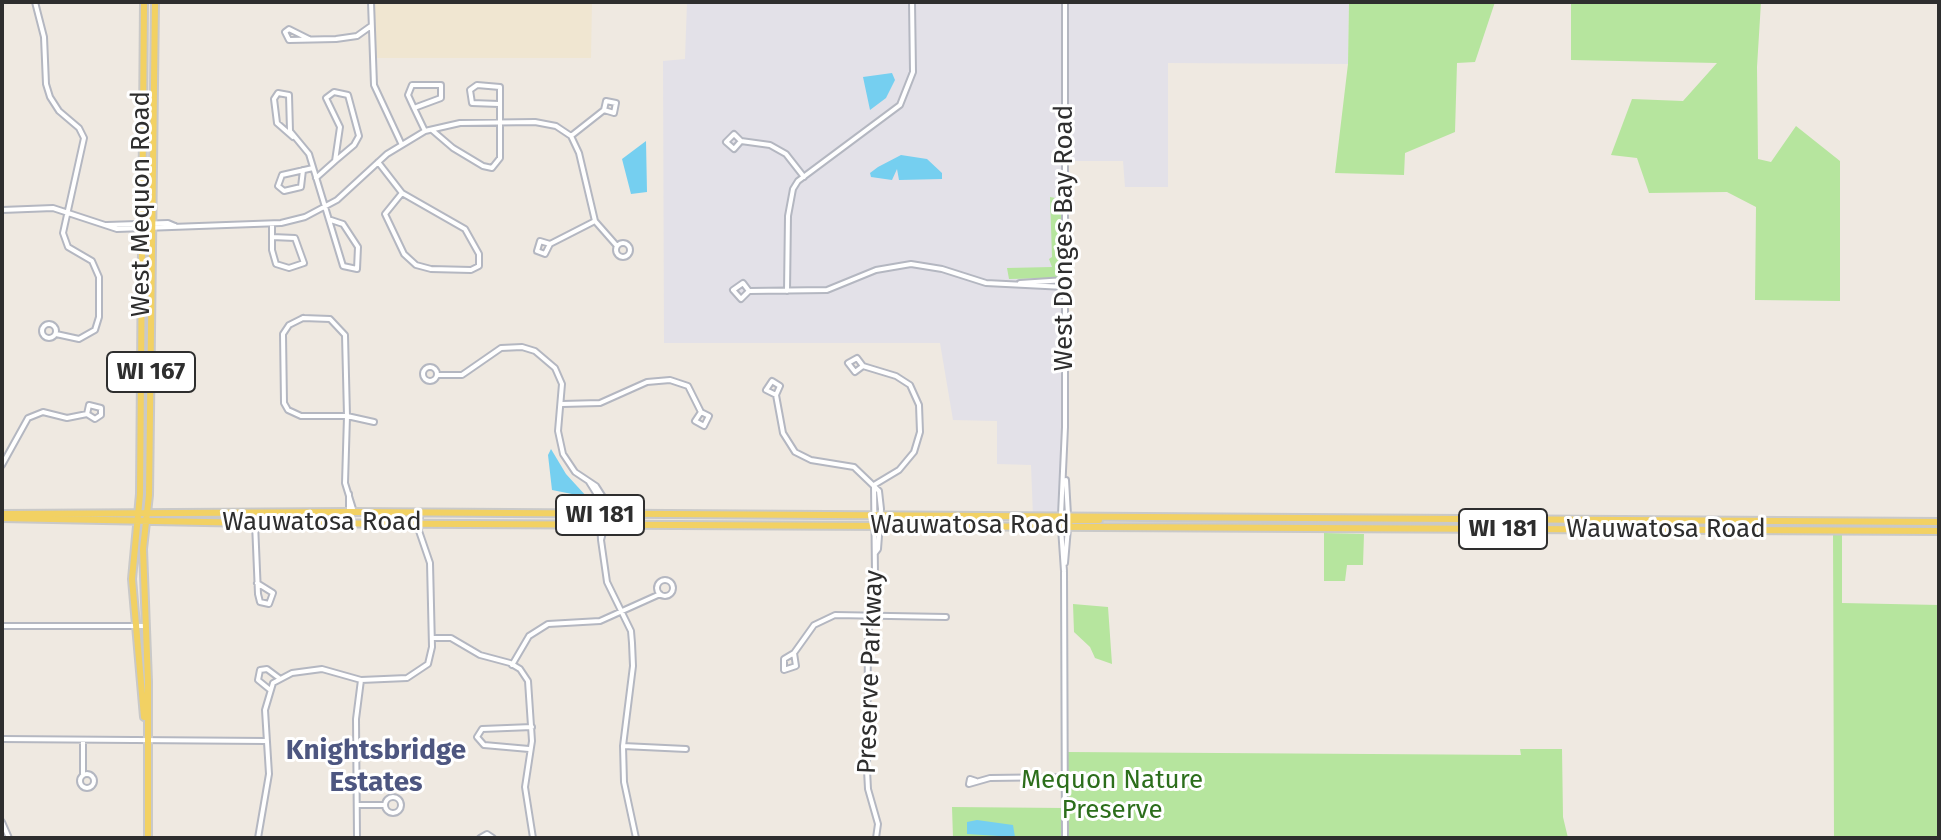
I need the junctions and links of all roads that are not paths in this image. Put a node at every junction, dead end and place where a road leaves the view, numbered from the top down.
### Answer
1 (35, 2) edge
2 (144, 2) edge
3 (155, 2) edge
4 (371, 2) edge
5 (912, 2) edge
6 (1065, 2) edge
7 (371, 26) junction
8 (309, 39) junction
9 (142, 67) junction
10 (152, 67) junction
11 (499, 104) junction
12 (414, 108) junction
13 (604, 110) dead end
14 (500, 122) junction
15 (432, 130) junction
16 (425, 131) junction
17 (571, 136) junction
18 (293, 137) junction
19 (741, 141) dead end
20 (401, 143) junction
21 (335, 161) junction
22 (378, 162) junction
23 (152, 163) junction
24 (141, 164) junction
25 (313, 168) junction
26 (303, 170) junction
27 (804, 177) junction
28 (316, 178) junction
29 (402, 193) junction
30 (326, 207) junction
31 (2, 210) edge
32 (68, 212) junction
33 (331, 220) junction
34 (595, 221) junction
35 (272, 224) junction
36 (141, 226) junction
37 (153, 226) junction
38 (272, 237) junction
39 (550, 244) dead end
40 (617, 246) dead end
41 (1065, 280) junction
42 (1018, 284) junction
43 (1065, 287) junction
44 (749, 291) dead end
45 (787, 291) junction
46 (56, 334) dead end
47 (863, 366) dead end
48 (437, 375) dead end
49 (776, 395) dead end
50 (562, 404) junction
51 (701, 412) dead end
52 (87, 414) dead end
53 (347, 416) junction
54 (374, 422) dead end
55 (2, 465) edge
56 (140, 467) junction
57 (140, 483) junction
58 (874, 485) junction
59 (149, 497) junction
60 (127, 512) junction
61 (350, 512) junction
62 (167, 513) junction
63 (203, 513) junction
64 (420, 513) junction
65 (602, 515) junction
66 (877, 515) junction
67 (2, 516) edge
68 (143, 517) junction
69 (93, 521) junction
70 (120, 522) junction
71 (161, 522) junction
72 (1064, 522) junction
73 (1939, 522) edge
74 (255, 523) junction
75 (350, 523) junction
76 (419, 523) junction
77 (602, 525) junction
78 (877, 526) junction
79 (1939, 531) edge
80 (136, 539) junction
81 (146, 541) junction
82 (139, 549) junction
83 (257, 583) junction
84 (660, 594) dead end
85 (622, 613) junction
86 (870, 615) junction
87 (946, 617) dead end
88 (2, 626) edge
89 (135, 626) junction
90 (146, 626) junction
91 (432, 638) junction
92 (794, 653) junction
93 (512, 665) junction
94 (279, 678) junction
95 (361, 680) junction
96 (269, 689) junction
97 (532, 727) junction
98 (2, 739) edge
99 (83, 740) junction
100 (147, 740) junction
101 (266, 741) junction
102 (623, 746) junction
103 (529, 749) junction
104 (686, 749) dead end
105 (83, 775) dead end
106 (1065, 777) junction
107 (976, 781) dead end
108 (357, 805) junction
109 (385, 805) junction
110 (2, 822) edge
111 (9, 838) edge
112 (148, 838) edge
113 (258, 838) edge
114 (357, 838) edge
115 (480, 838) edge
116 (493, 838) edge
117 (533, 838) edge
118 (636, 838) edge
119 (876, 838) edge
120 (1065, 838) edge

1 - 32 street
2 - 9 main road, West Mequon Road / WI 167
3 - 10 main road, West Mequon Road / WI 167
4 - 7 street
5 - 27 street
6 - 41 street, West Donges Bay Road
7 - 8 street
7 - 20 street
8 - 8 street
9 - 10 main road
9 - 24 main road, West Mequon Road / WI 167
10 - 23 main road, West Mequon Road / WI 167
11 - 11 street
11 - 14 street
12 - 12 street
12 - 16 street
13 - 17 street
14 - 15 street
14 - 15 street
14 - 17 street
15 - 16 street
16 - 20 street
17 - 34 street
18 - 18 street
18 - 25 street
19 - 27 street
20 - 22 street
21 - 21 street
21 - 28 street
22 - 29 street
22 - 30 street
23 - 24 main road
23 - 37 main road, West Mequon Road / WI 167
24 - 36 main road, West Mequon Road / WI 167
25 - 26 street
25 - 28 street
26 - 26 street
27 - 45 street
28 - 30 street
29 - 29 street
30 - 33 street
30 - 35 street
31 - 32 street
32 - 36 street
32 - 46 street
33 - 33 street
34 - 39 street
34 - 40 street
35 - 37 street
35 - 38 street
36 - 37 street
36 - 56 main road, West Mequon Road / WI 167
37 - 59 main road, West Mequon Road / WI 167
38 - 38 street
41 - 42 street
41 - 43 street, West Donges Bay Road
42 - 43 street
42 - 45 street
43 - 72 street, West Donges Bay Road
44 - 45 street
47 - 58 street
48 - 50 street
49 - 58 street
50 - 51 street
50 - 65 street
52 - 55 street
53 - 53 street
53 - 54 street
53 - 61 street
56 - 57 main road, West Mequon Road / WI 167
56 - 68 main road
57 - 60 main road
57 - 68 main road, West Mequon Road / WI 167
58 - 66 street, Preserve Parkway
59 - 62 main road
59 - 68 main road, West Mequon Road / WI 167
60 - 67 main road, Wauwatosa Road / WI 181
60 - 68 main road, Wauwatosa Road / WI 181
61 - 63 main road, Wauwatosa Road / WI 181
61 - 64 main road, Wauwatosa Road / WI 181
61 - 75 street
62 - 63 main road, Wauwatosa Road / WI 181
62 - 68 main road, Wauwatosa Road / WI 181
63 - 68 main road
64 - 65 main road, Wauwatosa Road / WI 181
64 - 76 street
65 - 66 main road, Wauwatosa Road / WI 181
65 - 77 street
66 - 72 main road, Wauwatosa Road / WI 181
66 - 78 street, Preserve Parkway
67 - 69 main road, Wauwatosa Road / WI 181
68 - 69 main road
68 - 70 main road, Wauwatosa Road / WI 181
68 - 71 main road, Wauwatosa Road / WI 181
68 - 80 main road, West Mequon Road / WI 167
68 - 81 main road, West Mequon Road / WI 167
68 - 82 main road
69 - 70 main road, Wauwatosa Road / WI 181
70 - 80 main road
71 - 74 main road, Wauwatosa Road / WI 181
71 - 81 main road
72 - 73 main road, Wauwatosa Road / WI 181
72 - 78 main road, Wauwatosa Road / WI 181
72 - 79 main road, Wauwatosa Road / WI 181
72 - 106 street, West Donges Bay Road
74 - 75 main road, Wauwatosa Road / WI 181
74 - 83 street
75 - 76 main road, Wauwatosa Road / WI 181
76 - 77 main road, Wauwatosa Road / WI 181
76 - 91 street
77 - 78 main road, Wauwatosa Road / WI 181
77 - 85 street
78 - 86 street, Preserve Parkway
80 - 82 main road, West Mequon Road / WI 167
81 - 82 main road, West Mequon Road / WI 167
82 - 89 main road, West Mequon Road / WI 167
82 - 90 main road, West Mequon Road / WI 167
83 - 83 street
84 - 85 street
85 - 93 street
85 - 102 street
86 - 87 street
86 - 92 street
86 - 119 street, Preserve Parkway
88 - 89 street
89 - 90 street
89 - 100 main road, West Mequon Road / WI 167
90 - 100 main road, West Mequon Road / WI 167
91 - 93 street
91 - 95 street
92 - 92 street
93 - 97 street
94 - 95 street
94 - 96 street
94 - 96 street
95 - 108 street
96 - 101 street
97 - 103 street
97 - 103 street
98 - 99 street
99 - 100 street
99 - 105 street
100 - 101 street
100 - 112 main road, West Mequon Road / WI 167
101 - 113 street
102 - 104 street
102 - 118 street
103 - 117 street
106 - 107 street
106 - 120 street, West Donges Bay Road
108 - 109 street
108 - 114 street
109 - 109 street
110 - 111 street
115 - 116 street

